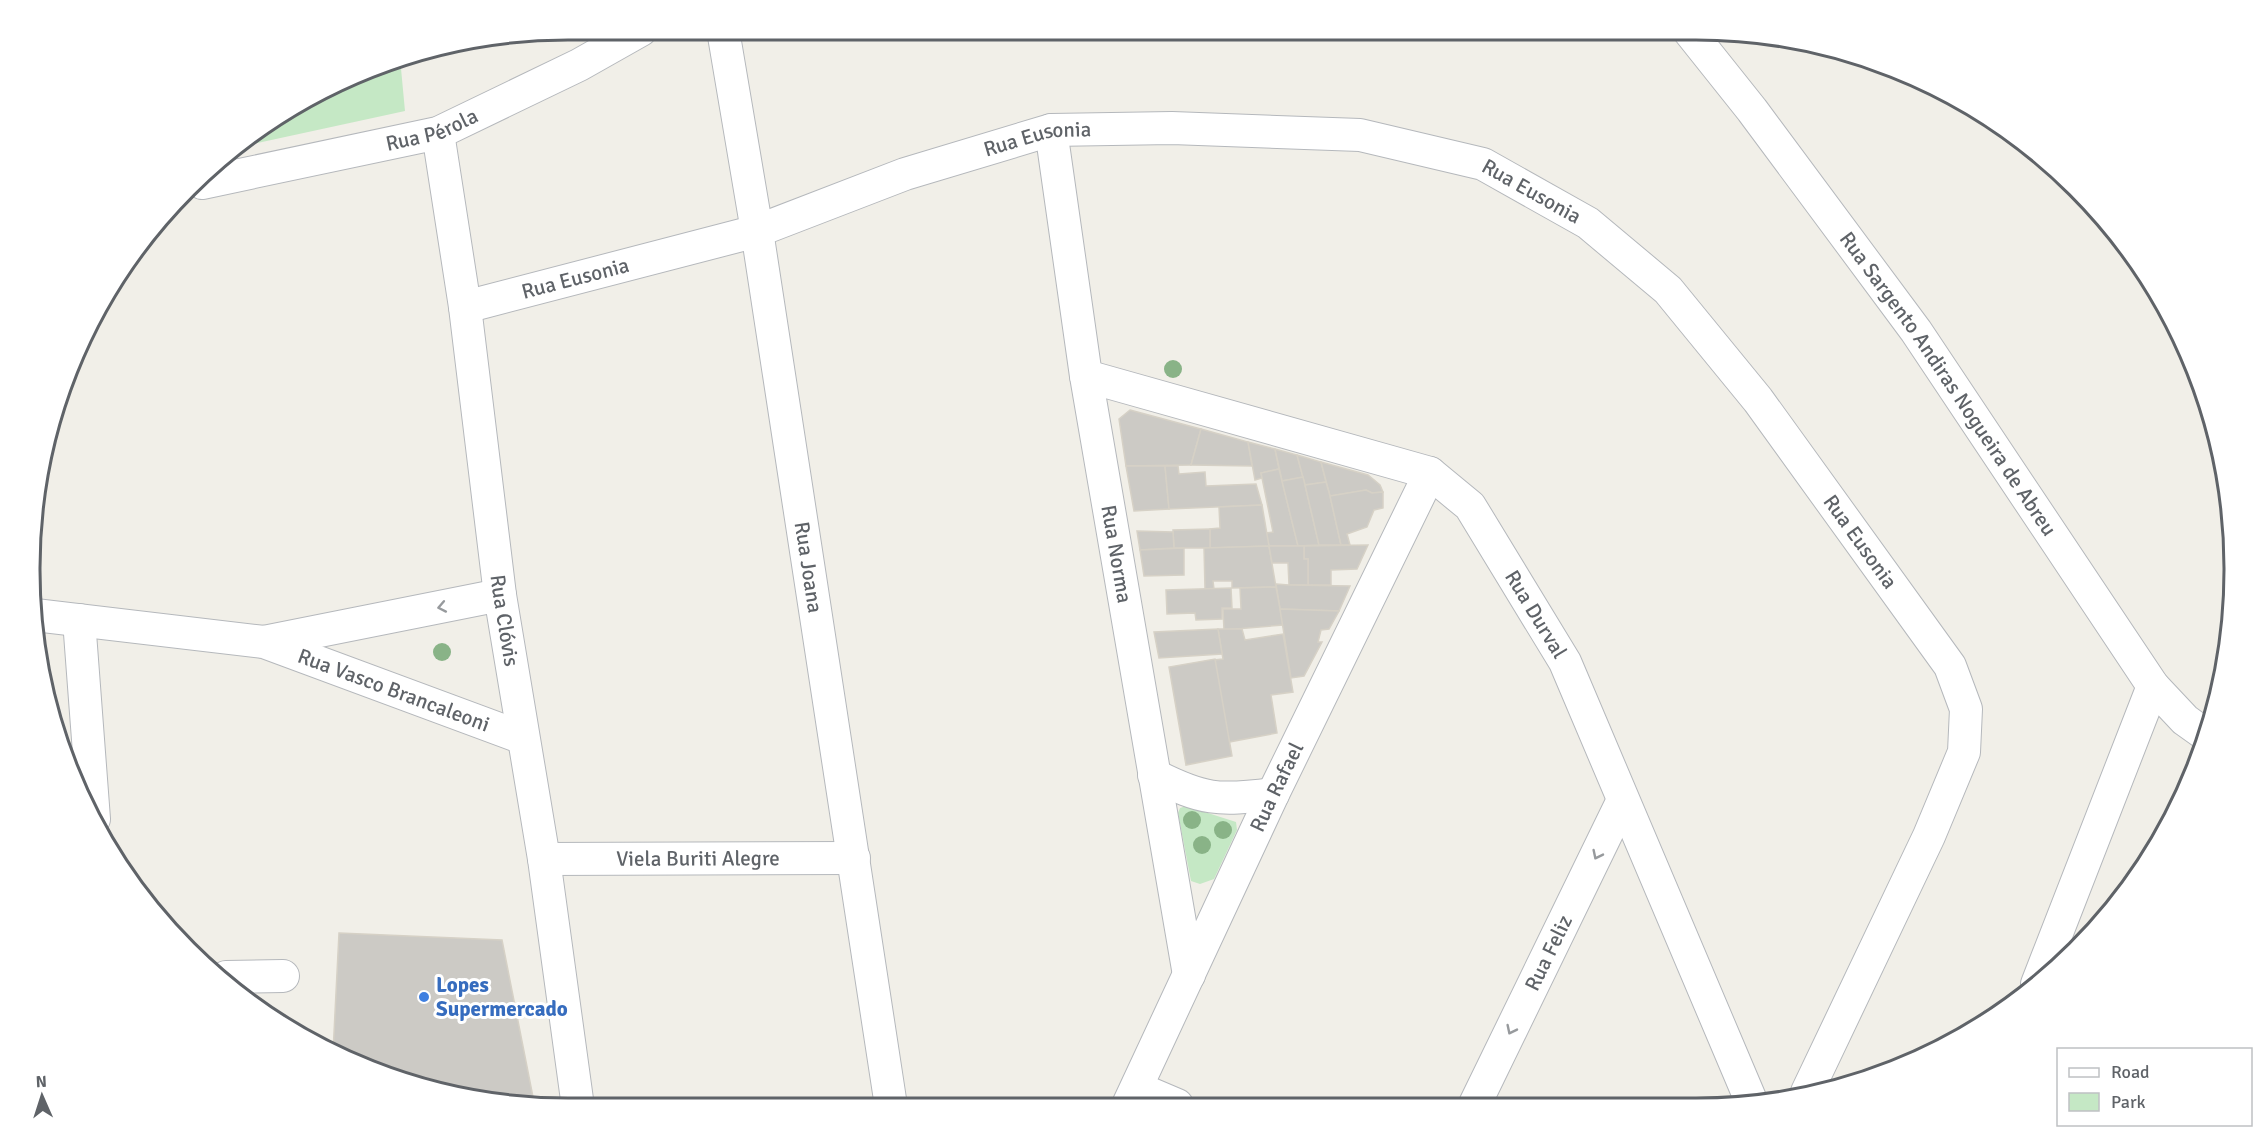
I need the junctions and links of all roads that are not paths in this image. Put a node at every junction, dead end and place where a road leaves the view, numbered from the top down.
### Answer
1 (621, 41) edge
2 (725, 41) edge
3 (1697, 41) edge
4 (1051, 130) junction
5 (438, 133) junction
6 (211, 181) edge
7 (758, 231) junction
8 (465, 307) junction
9 (1086, 376) junction
10 (1430, 473) junction
11 (500, 595) junction
12 (43, 616) edge
13 (80, 620) junction
14 (264, 642) junction
15 (2153, 686) junction
16 (2198, 729) edge
17 (523, 738) junction
18 (1154, 775) junction
19 (1273, 794) junction
20 (92, 797) edge
21 (1622, 802) junction
22 (854, 858) junction
23 (544, 859) junction
24 (2045, 965) edge
25 (1189, 975) junction
26 (283, 976) dead end
27 (234, 977) edge
28 (1811, 1084) edge
29 (1748, 1094) edge
30 (577, 1097) edge
31 (890, 1097) edge
32 (1133, 1097) edge
33 (1478, 1097) edge

1 - 5 street, Rua Pérola
2 - 7 street, Rua Joana
3 - 15 street, Rua Sargento Andiras Nogueira de Abreu
4 - 7 street, Rua Eusonia
4 - 9 street, Rua Norma
4 - 28 street, Rua Eusonia
5 - 6 street, Rua Pérola
5 - 8 street, Rua Clóvis
7 - 8 street, Rua Eusonia
7 - 22 street, Rua Joana
8 - 11 street, Rua Clóvis
9 - 10 street, Rua Durval
9 - 18 street, Rua Norma
10 - 19 street, Rua Rafael
10 - 21 street, Rua Durval
11 -> 14 street, Rua Vasco Brancaleoni
11 - 17 street, Rua Clóvis
12 - 13 street, Rua Vasco Brancaleoni
13 - 14 street, Rua Vasco Brancaleoni
13 - 20 street
14 - 17 street, Rua Vasco Brancaleoni
15 - 16 street, Rua Sargento Andiras Nogueira de Abreu
15 - 24 street
17 - 23 street, Rua Clóvis
18 - 19 street
18 - 25 street, Rua Norma
19 - 25 street, Rua Rafael
21 - 29 street, Rua Durval
21 -> 33 street, Rua Feliz
22 - 23 street, Viela Buriti Alegre
22 - 31 street, Rua Joana
23 - 30 street, Rua Clóvis
25 - 32 street, Rua Rafael
26 - 27 street

